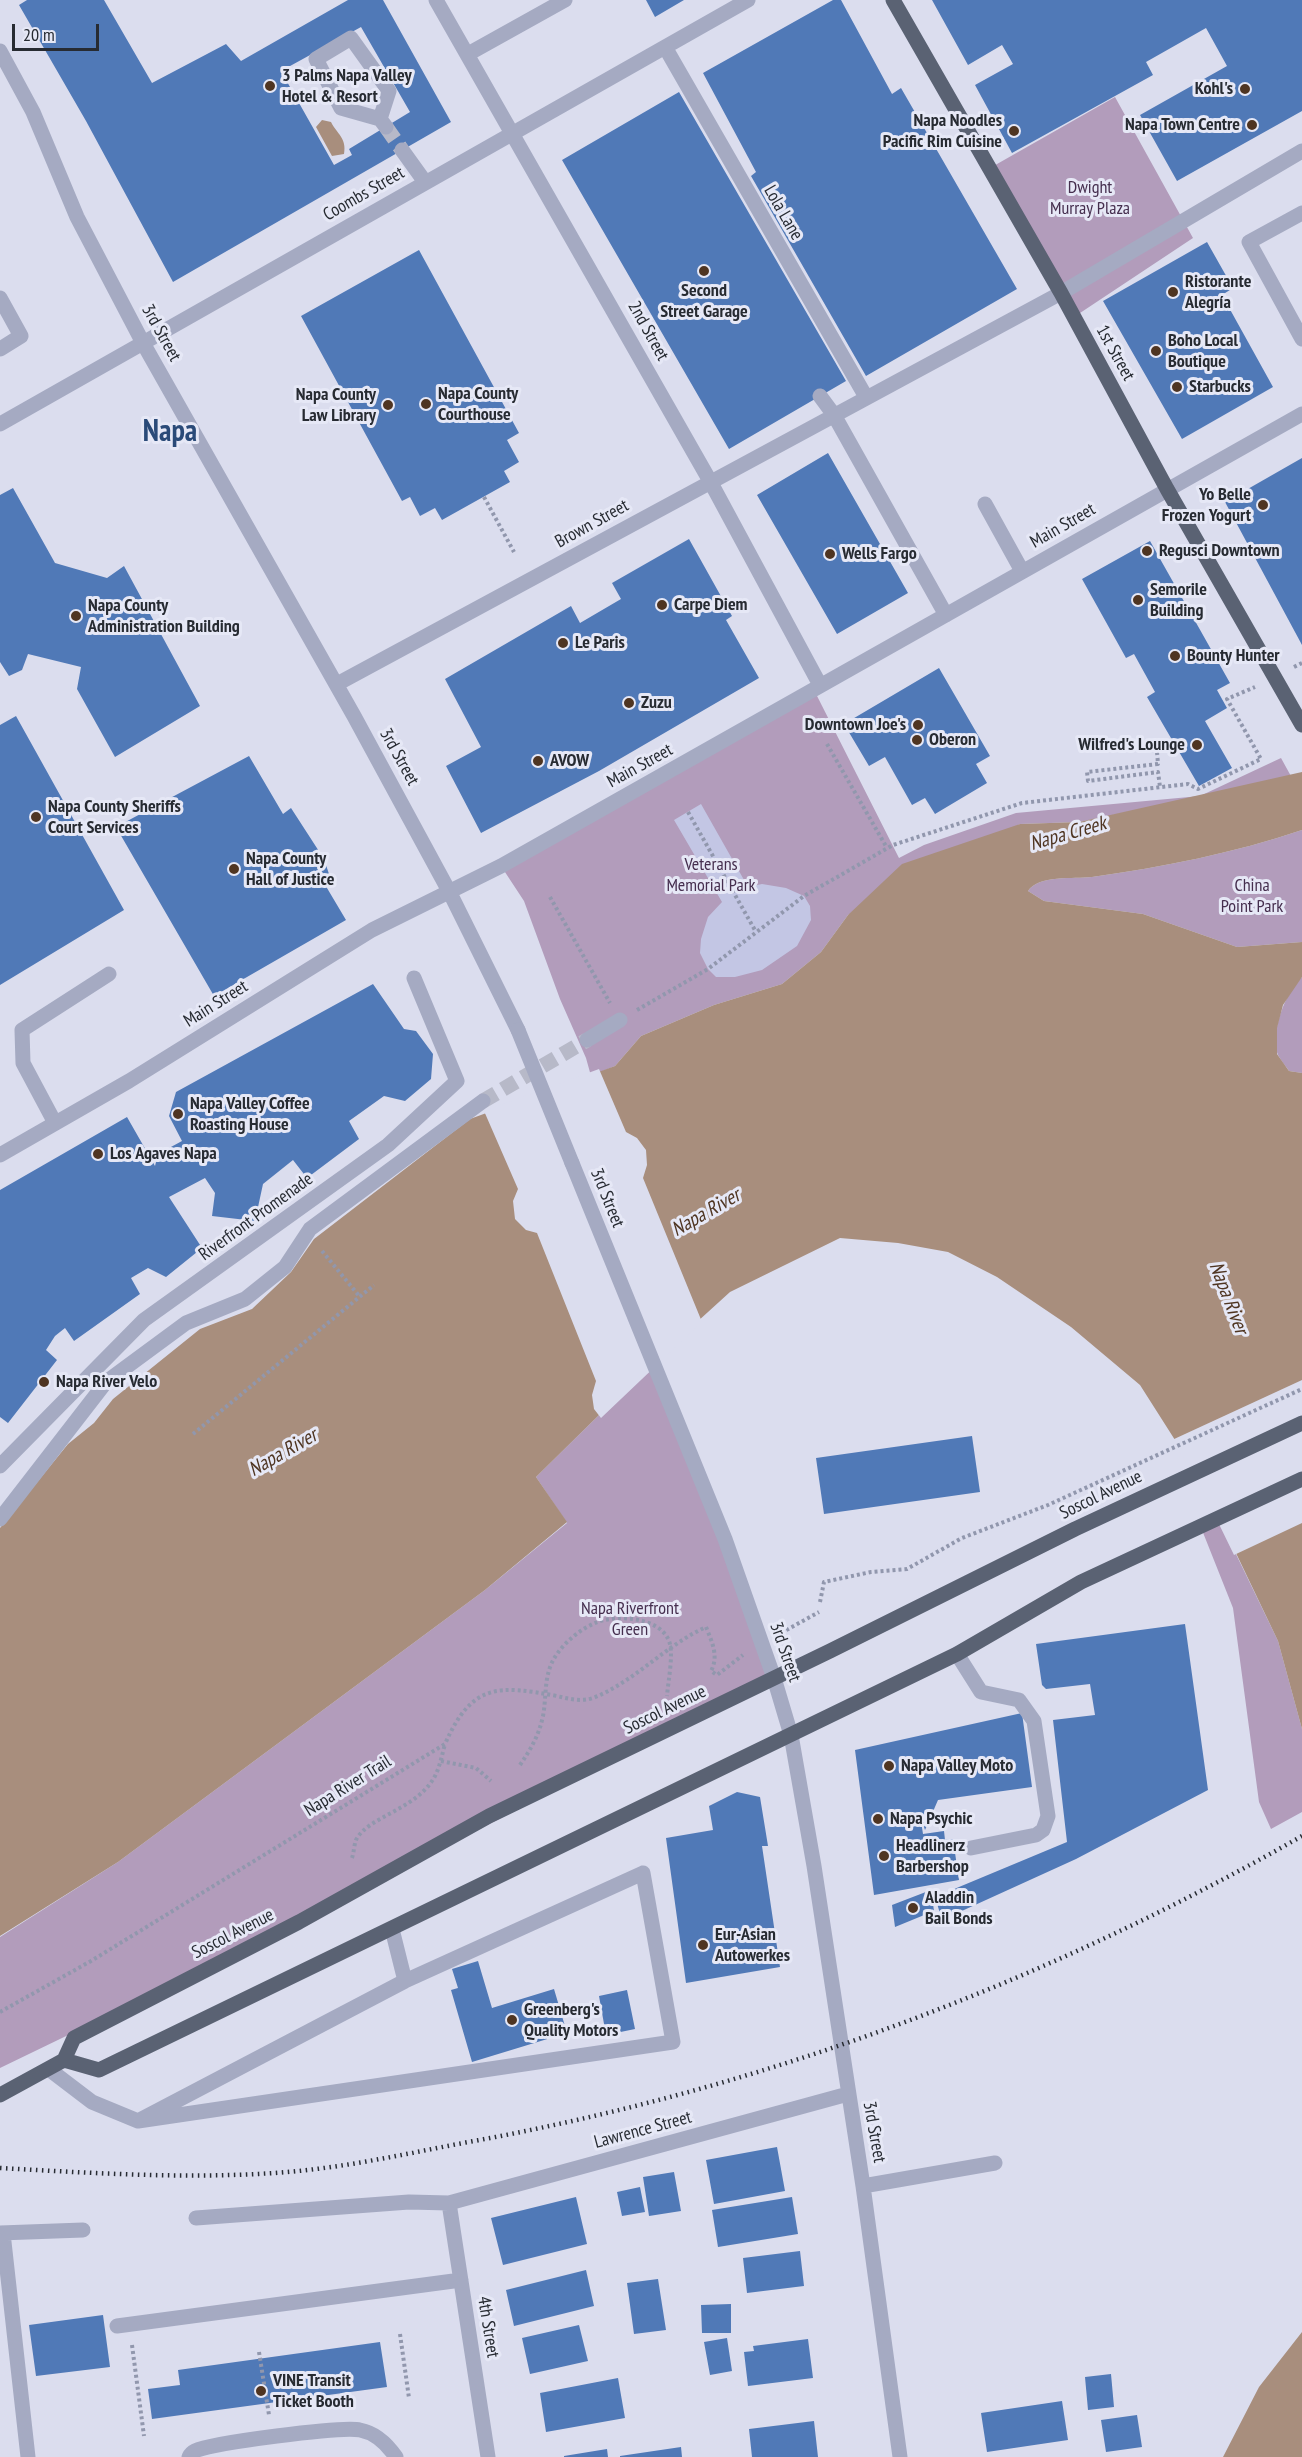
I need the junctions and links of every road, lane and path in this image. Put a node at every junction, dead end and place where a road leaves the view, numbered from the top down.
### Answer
1 (436, 0) edge
2 (565, 0) edge
3 (748, 0) edge
4 (893, 0) edge
5 (664, 48) junction
6 (0, 51) edge
7 (468, 54) junction
8 (383, 123) joint
9 (513, 132) junction
10 (402, 150) tunnel mouth
11 (1302, 151) edge
12 (425, 182) junction
13 (1302, 213) edge
14 (1061, 293) junction
15 (0, 298) edge
16 (1302, 339) edge
17 (143, 343) junction
18 (0, 348) edge
19 (820, 396) dead end
20 (866, 397) junction
21 (1302, 414) edge
22 (834, 415) junction
23 (0, 424) edge
24 (710, 481) junction
25 (1167, 489) junction
26 (484, 497) dead end
27 (985, 504) dead end
28 (514, 552) dead end
29 (1022, 571) junction
30 (946, 615) junction
31 (1302, 663) edge
32 (1274, 678) junction
33 (337, 684) junction
34 (820, 685) junction
35 (1302, 725) edge
36 (827, 744) dead end
37 (1157, 752) dead end
38 (1160, 787) junction
39 (688, 812) dead end
40 (887, 848) junction
41 (450, 893) junction
42 (550, 897) dead end
43 (756, 932) junction
44 (109, 974) dead end
45 (414, 978) dead end
46 (618, 1016) junction
47 (587, 1040) tunnel mouth
48 (483, 1101) tunnel mouth
49 (55, 1123) junction
50 (0, 1155) edge
51 (307, 1233) junction
52 (374, 1286) dead end
53 (360, 1297) junction
54 (1302, 1389) edge
55 (1302, 1423) edge
56 (193, 1434) dead end
57 (0, 1466) edge
58 (1302, 1479) edge
59 (0, 1519) edge
60 (820, 1602) dead end
61 (671, 1647) junction
62 (957, 1654) junction
63 (717, 1675) dead end
64 (774, 1678) junction
65 (545, 1694) junction
66 (668, 1696) dead end
67 (791, 1735) junction
68 (445, 1744) junction
69 (441, 1761) junction
70 (520, 1765) dead end
71 (491, 1781) dead end
72 (971, 1848) dead end
73 (352, 1858) dead end
74 (392, 1929) junction
75 (405, 1981) junction
76 (0, 2012) edge
77 (64, 2060) junction
78 (50, 2070) junction
79 (848, 2094) junction
80 (0, 2095) edge
81 (138, 2121) junction
82 (995, 2163) dead end
83 (863, 2186) junction
84 (449, 2203) junction
85 (196, 2218) dead end
86 (82, 2230) dead end
87 (1, 2233) edge
88 (461, 2280) junction
89 (123, 2325) joint
90 (400, 2334) dead end
91 (259, 2352) dead end
92 (409, 2398) dead end
93 (272, 2424) dead end
94 (144, 2436) dead end
95 (28, 2457) edge
96 (189, 2457) edge
97 (383, 2457) edge
98 (396, 2457) edge
99 (488, 2457) edge
100 (900, 2457) edge

1 - 7 street, 2nd Street
2 - 7 street
3 - 5 street, Coombs Street
4 - 14 main road, 1st Street
5 - 9 street, Coombs Street
5 - 20 street, Lola Lane
6 - 17 street, 3rd Street
7 - 9 street, 2nd Street
8 - 8 street
9 - 12 street, Coombs Street
9 - 24 street, 2nd Street
10 - 12 street
11 - 14 street, Brown Street
12 - 17 street, Coombs Street
13 - 16 street
14 - 20 street, Brown Street
14 - 25 main road, 1st Street
15 - 18 street
17 - 23 street, Coombs Street
17 - 33 street, 3rd Street
19 - 22 street
20 - 22 street, Brown Street
21 - 25 street, Main Street
22 - 24 street, Brown Street
22 - 30 street
24 - 33 street, Brown Street
24 - 34 street, 2nd Street
25 - 29 street, Main Street
25 - 32 main road, 1st Street
26 - 28 path
27 - 29 street
29 - 30 street, Main Street
30 - 34 street, Main Street
31 - 32 path
32 - 35 main road, 1st Street
32 - 38 path
33 - 41 street, 3rd Street
34 - 41 street, Main Street
36 - 40 path
37 - 38 path
38 - 40 path
39 - 43 path
40 - 43 path
41 - 49 street, Main Street
41 - 64 street, 3rd Street, bridge
42 - 46 path
43 - 46 path
44 - 49 street
45 - 57 street, Riverfront Promenade
46 - 47 street
48 - 51 street
49 - 50 street, Main Street
51 - 53 path
51 - 59 street
52 - 53 path
53 - 56 path
54 - 60 path
55 - 64 main road, Soscol Avenue
58 - 62 main road
61 - 63 path
61 - 65 path
61 - 65 path
61 - 66 path
62 - 67 main road
62 - 72 street
64 - 67 street, 3rd Street
64 - 77 main road, Soscol Avenue
65 - 68 path
65 - 70 path
67 - 74 main road
67 - 79 street, 3rd Street
68 - 69 path
68 - 76 path, Napa River Trail
69 - 71 path
69 - 73 path
74 - 75 street
74 - 77 main road
75 - 81 street
75 - 81 street
77 - 78 main road, Soscol Avenue
78 - 80 main road, Soscol Avenue
78 - 81 street
79 - 83 street, 3rd Street
79 - 84 street, Lawrence Street
82 - 83 street
83 - 100 street, 3rd Street
84 - 85 street, Lawrence Street
84 - 88 street, 4th Street
86 - 87 street
87 - 95 street
88 - 89 street
88 - 99 street, 4th Street
89 - 94 path
90 - 92 path
91 - 93 path
96 - 98 street
97 - 98 street

